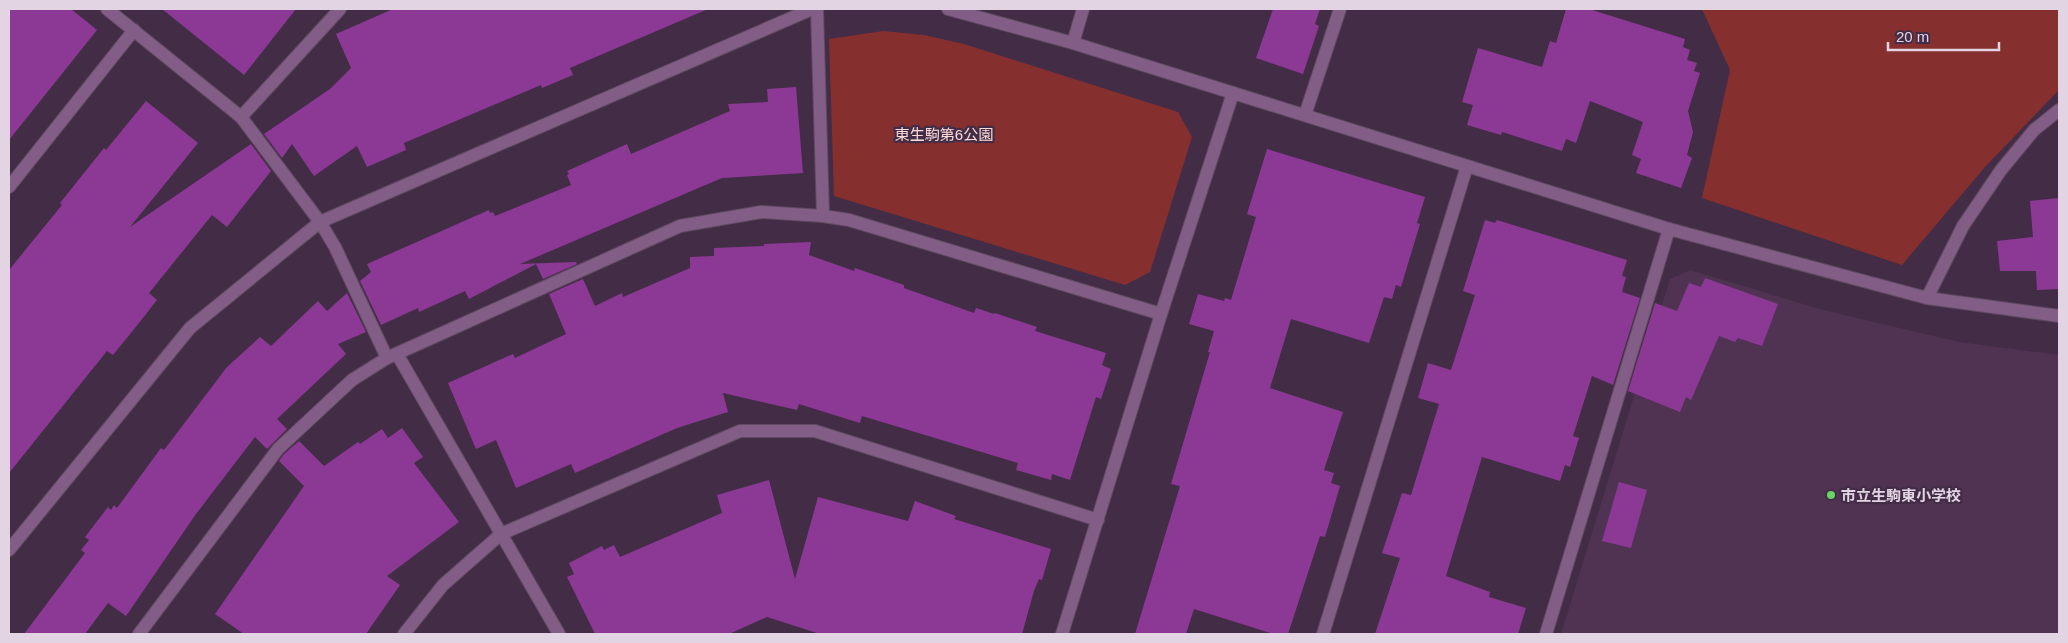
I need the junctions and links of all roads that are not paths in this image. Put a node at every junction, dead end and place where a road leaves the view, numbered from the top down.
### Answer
1 (107, 9) edge
2 (340, 9) edge
3 (812, 9) edge
4 (817, 9) edge
5 (948, 9) edge
6 (1083, 9) edge
7 (1340, 9) edge
8 (134, 30) junction
9 (1072, 43) junction
10 (1233, 94) junction
11 (2059, 110) edge
12 (1305, 115) junction
13 (241, 117) junction
14 (1466, 166) junction
15 (9, 187) edge
16 (823, 216) junction
17 (320, 222) junction
18 (1669, 229) junction
19 (1927, 298) junction
20 (1161, 314) junction
21 (2059, 316) edge
22 (392, 356) junction
23 (1098, 520) junction
24 (501, 534) junction
25 (9, 550) edge
26 (139, 634) edge
27 (404, 634) edge
28 (559, 634) edge
29 (1062, 634) edge
30 (1323, 634) edge
31 (1546, 634) edge

1 - 8 street
2 - 13 street
3 - 17 street
4 - 16 street
5 - 9 street
6 - 9 street
7 - 12 street
8 - 13 street
8 - 15 street
9 - 10 street
10 - 12 street
10 - 20 street
11 - 19 street
12 - 14 street
13 - 17 street
14 - 18 street
14 - 30 street
16 - 20 street
16 - 22 street
17 - 22 street
17 - 25 street
18 - 19 street
18 - 31 street
19 - 21 street
20 - 23 street
22 - 24 street
22 - 26 street
23 - 24 street
23 - 29 street
24 - 27 street
24 - 28 street

